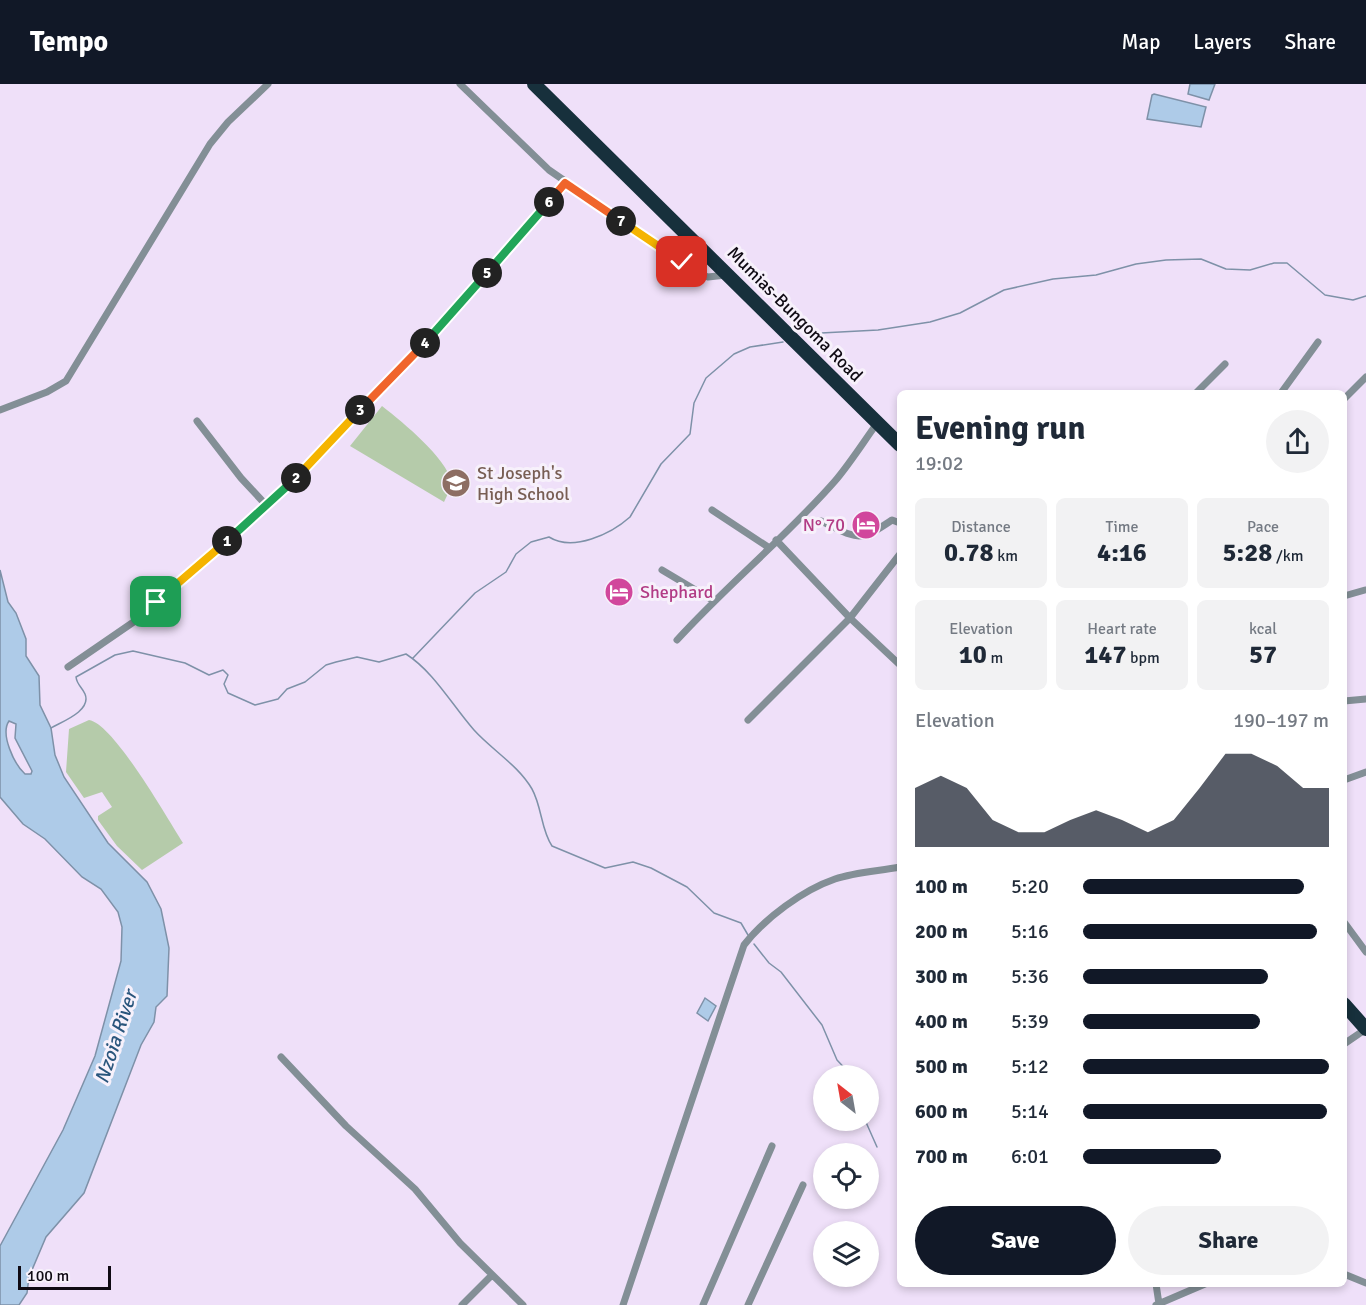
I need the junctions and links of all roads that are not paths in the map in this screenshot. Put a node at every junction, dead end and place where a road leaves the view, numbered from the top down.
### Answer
1 (268, 84) edge
2 (460, 84) edge
3 (534, 84) edge
4 (565, 183) junction
5 (729, 275) junction
6 (1318, 342) dead end
7 (1225, 364) dead end
8 (1366, 377) edge
9 (1199, 390) edge
10 (1283, 390) edge
11 (1347, 396) edge
12 (0, 410) edge
13 (197, 421) dead end
14 (878, 422) junction
15 (897, 442) edge
16 (267, 506) junction
17 (711, 510) dead end
18 (821, 521) dead end
19 (897, 522) edge
20 (776, 540) junction
21 (768, 547) junction
22 (897, 558) edge
23 (662, 570) dead end
24 (1365, 590) edge
25 (1347, 595) edge
26 (714, 601) junction
27 (849, 618) junction
28 (677, 640) dead end
29 (897, 662) edge
30 (68, 667) dead end
31 (1366, 699) edge
32 (1347, 701) edge
33 (748, 720) dead end
34 (1366, 772) edge
35 (1347, 779) edge
36 (897, 868) edge
37 (1347, 926) edge
38 (1366, 952) edge
39 (1347, 1007) edge
40 (1366, 1029) edge
41 (1347, 1042) edge
42 (281, 1057) dead end
43 (772, 1146) dead end
44 (803, 1185) dead end
45 (492, 1275) junction
46 (1347, 1275) edge
47 (1366, 1283) edge
48 (1156, 1287) edge
49 (1198, 1287) edge
50 (1158, 1304) edge
51 (462, 1305) edge
52 (523, 1305) edge
53 (623, 1305) edge
54 (703, 1305) edge
55 (748, 1305) edge

1 - 12 street
2 - 4 street
3 - 5 highway, Mumias-Bungoma Road
4 - 5 street
4 - 16 street
5 - 14 highway, Mumias-Bungoma Road
6 - 10 street
7 - 9 street
8 - 11 street
13 - 16 street
14 - 15 highway, Mumias-Bungoma Road
14 - 20 street
16 - 30 street
17 - 21 street
18 - 19 street
20 - 21 street
20 - 27 street
21 - 26 street
22 - 27 street
23 - 26 street
24 - 25 street
26 - 28 street
27 - 29 street
27 - 33 street
31 - 32 street
34 - 35 street
36 - 53 street
37 - 38 street
39 - 40 highway
40 - 41 street
42 - 45 street
43 - 54 street
44 - 55 street
45 - 51 street
45 - 52 street
46 - 47 street
48 - 50 street
49 - 50 street

